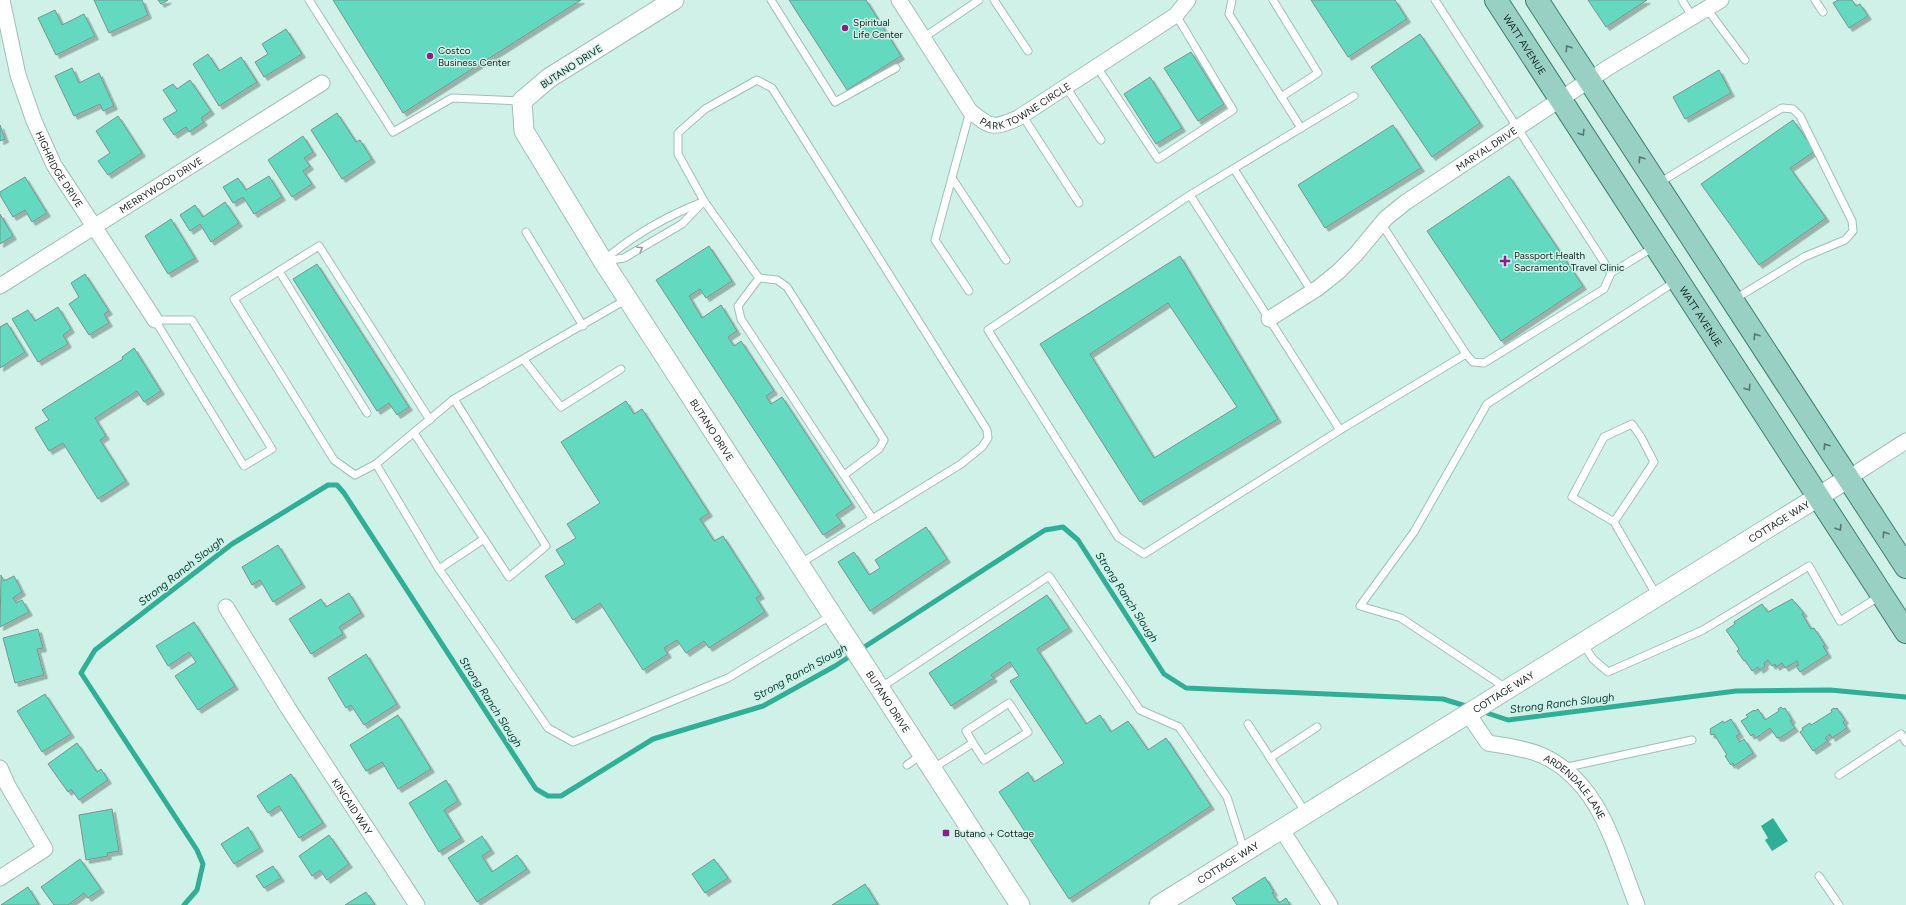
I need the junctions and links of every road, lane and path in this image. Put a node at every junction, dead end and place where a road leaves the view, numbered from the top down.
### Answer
1 (2, 0) edge
2 (308, 0) edge
3 (674, 0) edge
4 (772, 0) edge
5 (899, 0) edge
6 (979, 0) edge
7 (994, 0) edge
8 (1188, 0) edge
9 (1232, 0) edge
10 (1273, 0) edge
11 (1435, 0) edge
12 (1496, 0) edge
13 (1537, 0) edge
14 (1682, 0) edge
15 (1721, 0) edge
16 (1815, 0) edge
17 (1707, 9) junction
18 (1822, 12) dead end
19 (1176, 15) junction
20 (1693, 18) junction
21 (923, 38) junction
22 (1028, 51) dead end
23 (1745, 60) dead end
24 (1097, 66) junction
25 (896, 68) dead end
26 (1589, 80) junction
27 (322, 83) dead end
28 (1066, 87) junction
29 (1354, 96) dead end
30 (1281, 97) junction
31 (1561, 100) junction
32 (522, 101) junction
33 (970, 111) junction
34 (1022, 115) junction
35 (1300, 128) junction
36 (1517, 129) junction
37 (1100, 140) dead end
38 (1234, 168) junction
39 (952, 178) junction
40 (1657, 184) junction
41 (1190, 195) junction
42 (704, 201) junction
43 (1079, 202) dead end
44 (663, 220) junction
45 (1381, 223) junction
46 (95, 226) junction
47 (669, 231) junction
48 (526, 232) dead end
49 (1655, 246) junction
50 (1006, 260) dead end
51 (603, 261) junction
52 (278, 271) junction
53 (1611, 273) junction
54 (759, 278) junction
55 (1677, 280) junction
56 (0, 286) edge
57 (969, 291) dead end
58 (1312, 292) junction
59 (628, 299) junction
60 (1733, 300) junction
61 (1269, 319) junction
62 (155, 320) junction
63 (584, 326) junction
64 (1466, 354) junction
65 (524, 360) junction
66 (620, 368) dead end
67 (454, 399) junction
68 (367, 413) dead end
69 (430, 420) junction
70 (1340, 430) junction
71 (414, 433) junction
72 (1906, 441) edge
73 (376, 464) junction
74 (844, 475) junction
75 (1847, 478) junction
76 (1818, 495) junction
77 (872, 518) junction
78 (1614, 522) junction
79 (484, 538) junction
80 (800, 564) junction
81 (1906, 567) edge
82 (439, 569) junction
83 (1882, 595) junction
84 (1657, 596) junction
85 (226, 607) dead end
86 (833, 615) junction
87 (1906, 632) edge
88 (1582, 642) junction
89 (880, 688) junction
90 (1502, 692) junction
91 (1468, 714) junction
92 (1248, 724) dead end
93 (1317, 727) dead end
94 (1692, 740) dead end
95 (1906, 742) edge
96 (974, 743) junction
97 (1270, 758) junction
98 (927, 762) junction
99 (907, 765) dead end
100 (0, 768) edge
101 (1563, 768) junction
102 (1839, 775) dead end
103 (1307, 815) junction
104 (1282, 830) junction
105 (1245, 853) junction
106 (1819, 876) dead end
107 (0, 878) edge
108 (417, 905) edge
109 (1020, 905) edge
110 (1159, 905) edge
111 (1330, 905) edge
112 (1637, 905) edge
113 (1838, 905) edge

1 - 46 street, HIGHRIDGE DRIVE
2 - 32 lane
3 - 32 street, BUTANO DRIVE
4 - 25 lane
5 - 21 street, PARK TOWNE CIRCLE
6 - 21 lane
7 - 22 lane
8 - 19 street, PARK TOWNE CIRCLE
9 - 30 lane
10 - 30 lane
11 - 36 lane
12 - 31 main road, WATT AVENUE
26 -> 13 main road
14 - 20 lane
15 - 17 street, MARYAL DRIVE
16 - 18 lane
17 - 20 street, MARYAL DRIVE
17 - 23 lane
19 - 24 street, PARK TOWNE CIRCLE
19 - 24 lane
20 - 26 street, MARYAL DRIVE
21 - 33 street, PARK TOWNE CIRCLE
24 - 28 street, PARK TOWNE CIRCLE
26 - 31 street, MARYAL DRIVE
40 -> 26 main road
27 - 46 street, MERRYWOOD DRIVE
28 - 34 street, PARK TOWNE CIRCLE
28 - 37 lane
29 - 35 lane
30 - 35 lane
31 - 36 street, MARYAL DRIVE
31 -> 49 main road, WATT AVENUE
32 - 51 street, BUTANO DRIVE
33 - 34 street, PARK TOWNE CIRCLE
33 - 39 lane
34 - 43 lane
35 - 38 lane
36 - 45 street, MARYAL DRIVE
36 - 53 lane
38 - 41 lane
38 - 58 lane
39 - 50 lane
39 - 57 lane
40 - 60 main road
40 - 60 lane
41 - 61 lane
41 - 70 lane
42 - 44 lane
42 - 47 lane
42 - 54 lane
42 - 77 lane
44 - 47 lane
44 - 51 lane
45 - 58 street, MARYAL DRIVE
45 - 64 lane
46 - 56 street, MERRYWOOD DRIVE
46 - 62 street, HIGHRIDGE DRIVE
51 -> 47 lane
48 - 63 lane
49 - 53 lane
49 - 55 main road, WATT AVENUE
51 - 59 street, BUTANO DRIVE
52 - 68 lane
52 - 69 lane
52 - 73 lane
53 - 64 lane
54 - 74 lane
54 - 74 lane
55 -> 76 main road, WATT AVENUE
55 - 90 lane
58 - 61 street, MARYAL DRIVE
59 - 63 lane
59 - 80 street, BUTANO DRIVE
75 -> 60 main road
61 - 70 lane
62 - 62 lane
63 - 65 lane
64 - 70 lane
65 - 66 lane
65 - 67 lane
67 - 69 lane
67 - 79 lane
69 - 71 lane
71 - 73 lane
71 - 79 lane
72 - 75 street
73 - 82 lane
74 - 77 lane
75 - 76 street, COTTAGE WAY
81 -> 75 main road
76 -> 83 main road, WATT AVENUE
76 - 84 street, COTTAGE WAY
77 - 80 lane
78 - 78 lane
78 - 84 lane
79 - 82 lane
80 - 86 street, BUTANO DRIVE
82 - 86 lane
83 - 87 main road, WATT AVENUE
83 - 88 lane
84 - 88 street, COTTAGE WAY
85 - 108 street, KINCAID WAY
86 - 89 street, BUTANO DRIVE
88 - 90 street, COTTAGE WAY
89 - 98 street, BUTANO DRIVE
89 - 105 lane
90 - 91 street, COTTAGE WAY
91 - 101 street, ARDENDALE LANE
91 - 103 street, COTTAGE WAY
92 - 97 lane
93 - 97 lane
94 - 101 lane
95 - 102 lane
96 - 96 lane
96 - 98 lane
97 - 103 lane
98 - 99 lane
98 - 109 street, BUTANO DRIVE
100 - 107 street
101 - 112 street, ARDENDALE LANE
103 - 104 street, COTTAGE WAY
104 - 105 street, COTTAGE WAY
104 - 111 street
105 - 110 street, COTTAGE WAY
106 - 113 lane

